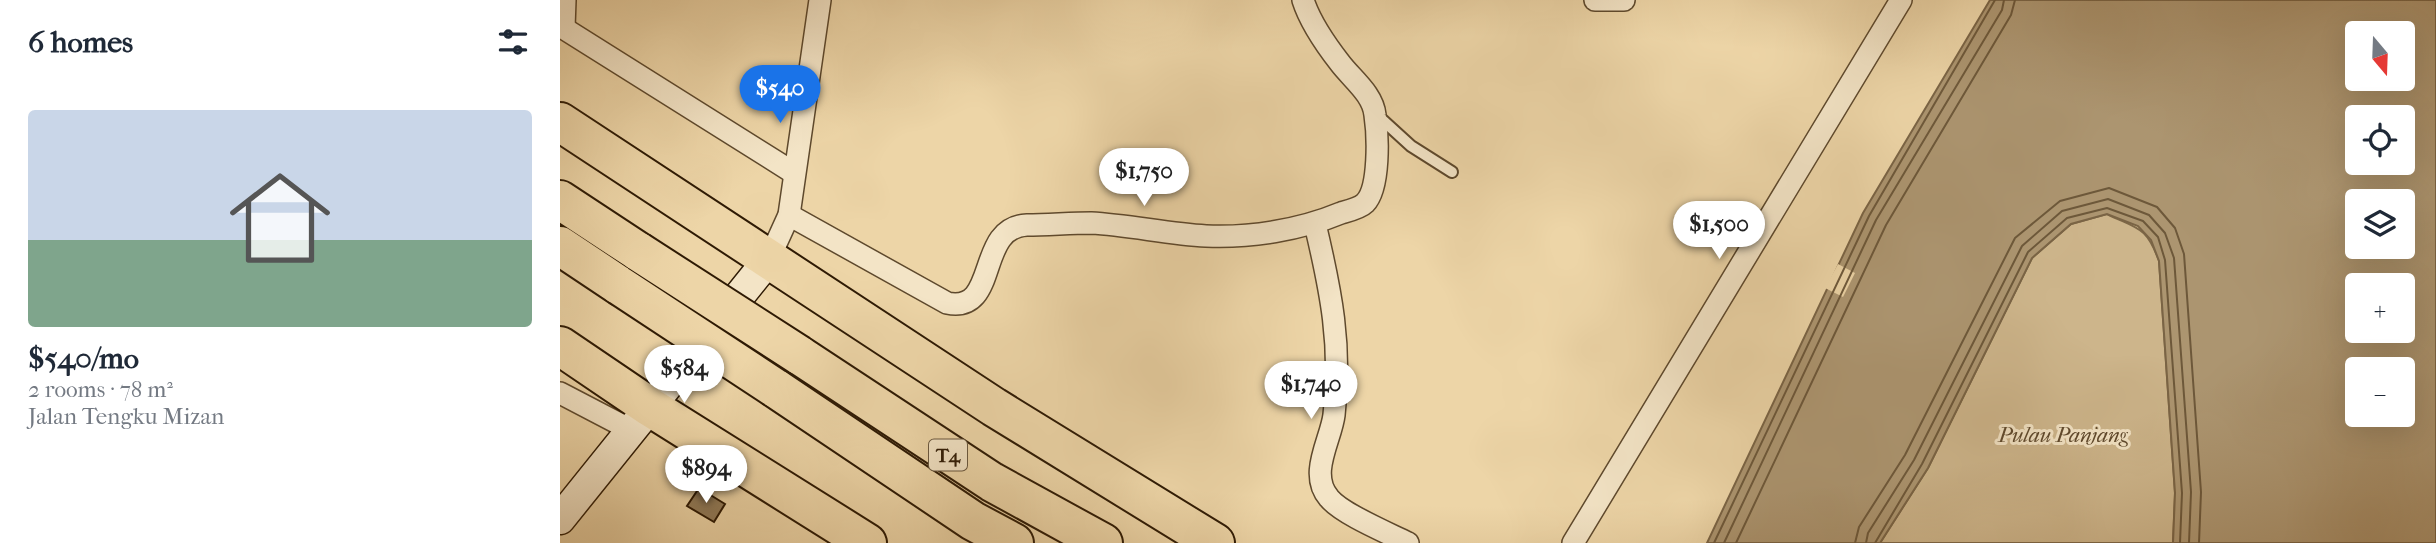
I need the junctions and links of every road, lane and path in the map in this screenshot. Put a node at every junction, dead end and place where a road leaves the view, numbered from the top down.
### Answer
1 (565, 0) edge
2 (820, 0) edge
3 (1303, 0) edge
4 (1595, 0) edge
5 (1624, 0) edge
6 (1901, 0) edge
7 (562, 27) edge
8 (1375, 113) junction
9 (560, 122) edge
10 (1452, 172) dead end
11 (794, 173) junction
12 (560, 200) edge
13 (789, 215) junction
14 (1315, 224) junction
15 (560, 246) edge
16 (769, 259) junction
17 (560, 346) edge
18 (560, 393) edge
19 (641, 419) junction
20 (560, 519) edge
21 (867, 543) edge
22 (1014, 543) edge
23 (1104, 543) edge
24 (1214, 543) edge
25 (1408, 543) edge
26 (1573, 543) edge

1 - 7 street
2 - 11 street
3 - 8 street
4 - 5 street
6 - 26 street
7 - 11 street
8 - 10 lane
8 - 14 street
9 - 16 highway
11 - 13 street
12 - 23 highway, T4, bridge
13 - 14 street
13 - 16 street
14 - 25 street
15 - 22 highway, T4, bridge
16 - 19 street
16 - 24 highway
17 - 19 highway
18 - 19 street
19 - 20 street
19 - 21 highway

